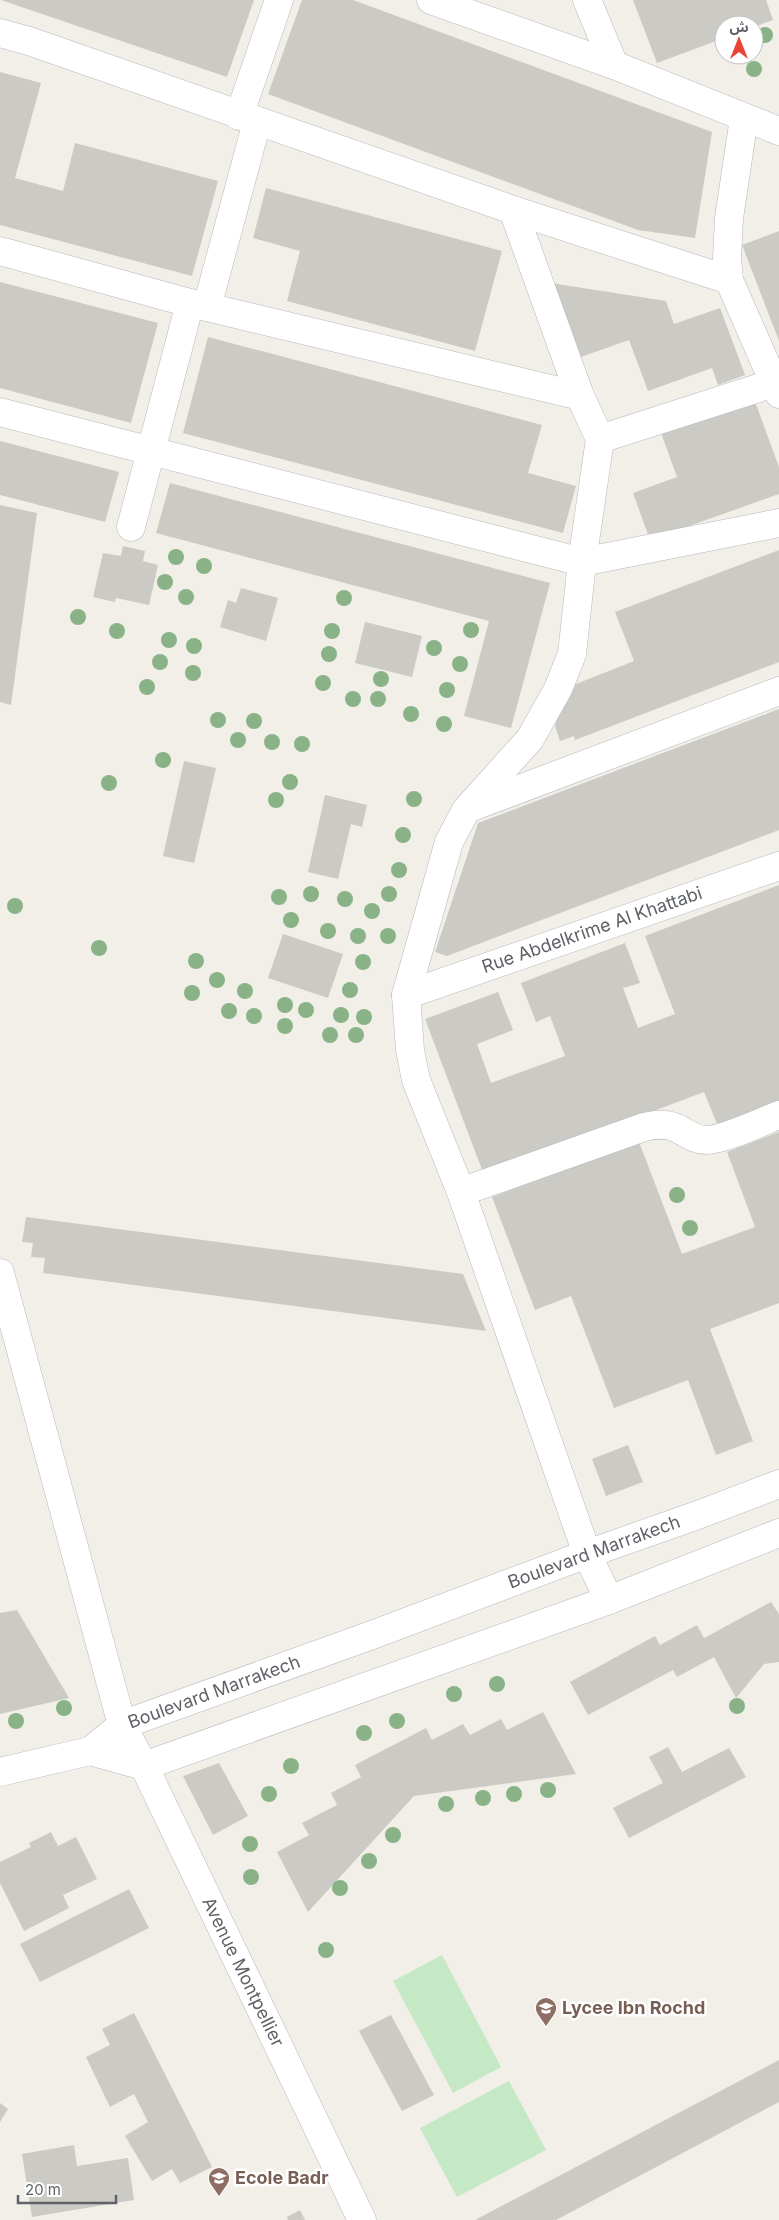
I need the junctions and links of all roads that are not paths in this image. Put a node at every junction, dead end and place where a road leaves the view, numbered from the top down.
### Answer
1 (279, 0) edge
2 (431, 0) edge
3 (587, 0) edge
4 (0, 33) edge
5 (614, 65) junction
6 (744, 118) junction
7 (248, 119) junction
8 (779, 131) edge
9 (513, 210) junction
10 (0, 251) edge
11 (729, 280) junction
12 (198, 305) junction
13 (777, 389) edge
14 (580, 396) junction
15 (0, 412) edge
16 (600, 439) junction
17 (151, 453) junction
18 (779, 523) edge
19 (131, 527) dead end
20 (582, 562) junction
21 (779, 692) edge
22 (466, 810) junction
23 (779, 866) edge
24 (406, 995) junction
25 (779, 1115) edge
26 (461, 1192) junction
27 (0, 1273) edge
28 (779, 1484) edge
29 (779, 1534) edge
30 (587, 1554) junction
31 (609, 1600) junction
32 (122, 1725) junction
33 (90, 1752) junction
34 (144, 1766) junction
35 (0, 1772) edge
36 (362, 2220) edge

1 - 7 street
2 - 5 street
3 - 5 street
4 - 7 street
5 - 6 street
6 - 8 street
6 - 11 street
7 - 9 street
7 - 12 street
9 - 11 street
9 - 14 street
10 - 12 street
11 - 13 street
12 - 14 street
12 - 17 street
13 - 16 street
14 - 16 street
15 - 17 street
16 - 20 street
17 - 19 street
17 - 20 street
18 - 20 street
20 - 22 street
21 - 22 street
22 - 24 street
23 - 24 street, Rue Abdelkrime Al Khattabi
24 - 26 street
25 - 26 street
26 - 30 street
27 - 32 street, Avenue Montpellier
28 - 30 street, Boulevard Marrakech
29 - 31 street
30 - 31 street
30 - 32 street, Boulevard Marrakech
31 - 34 street
32 - 33 street, Boulevard Marrakech
32 - 34 street, Avenue Montpellier
33 - 34 street
33 - 35 street
34 - 36 street, Avenue Montpellier

